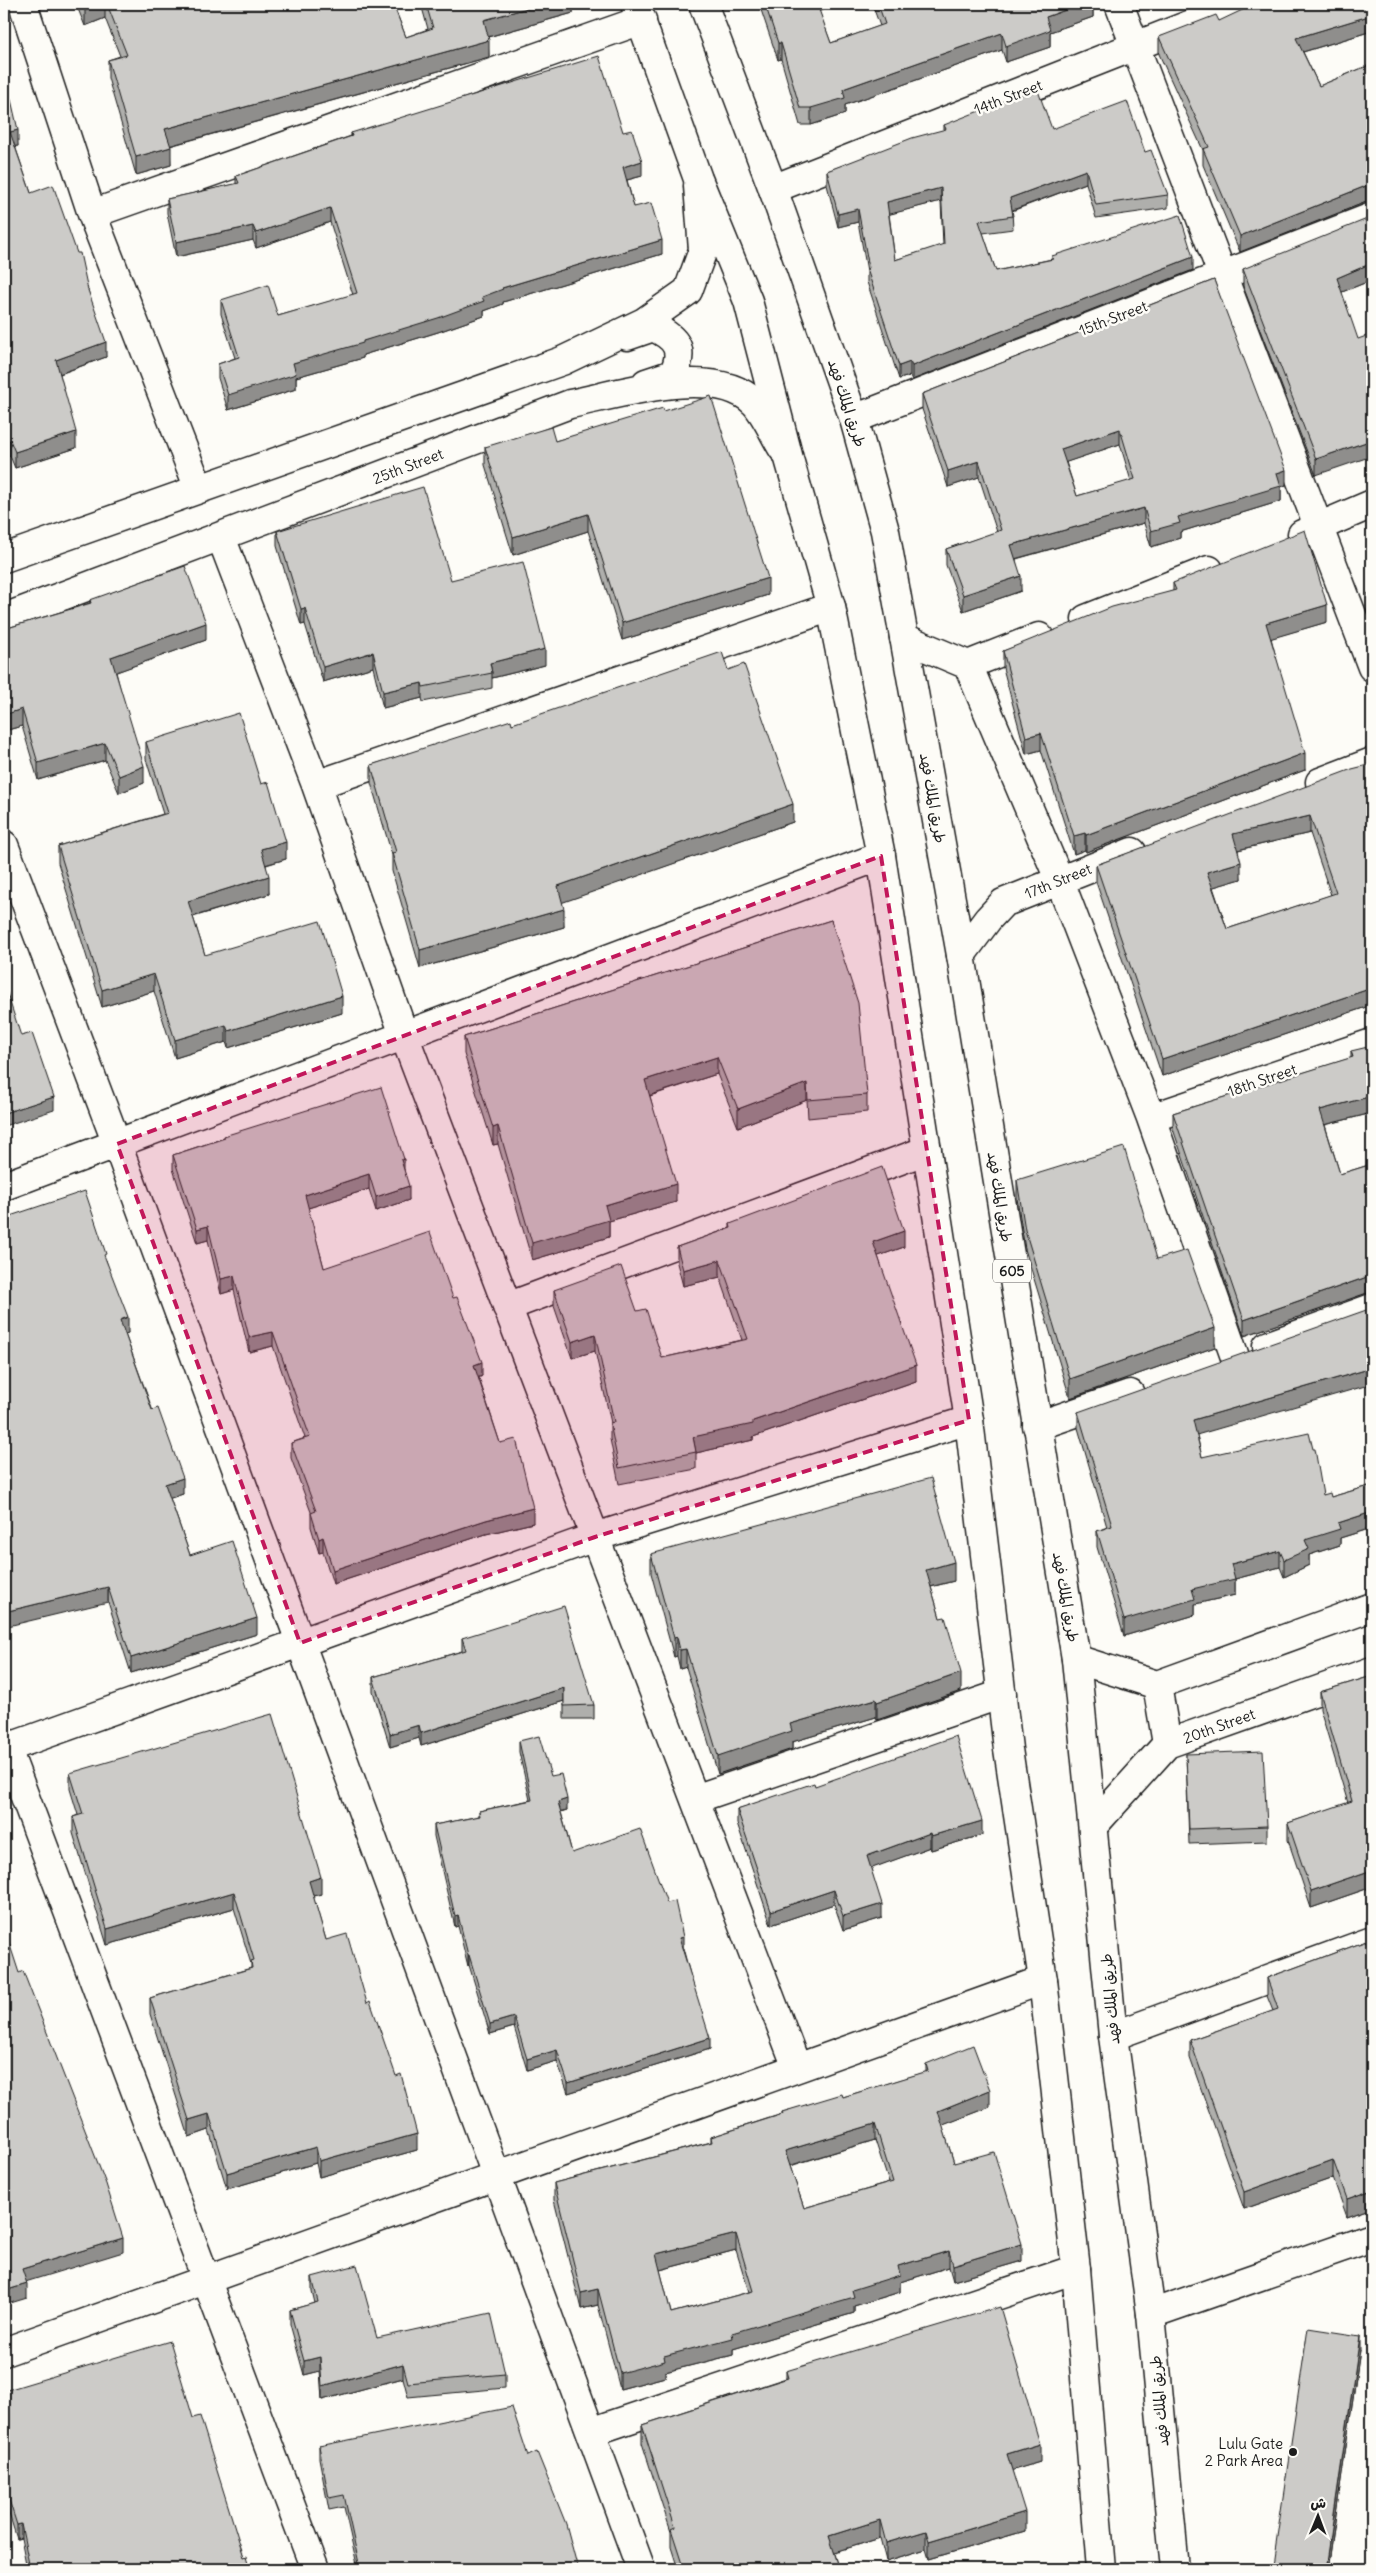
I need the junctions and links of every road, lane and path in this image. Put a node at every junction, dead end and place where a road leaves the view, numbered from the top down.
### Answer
1 (23, 4) edge
2 (704, 4) edge
3 (1119, 4) edge
4 (1242, 4) edge
5 (638, 12) edge
6 (1135, 47) junction
7 (698, 179) junction
8 (773, 189) junction
9 (92, 214) junction
10 (1372, 217) edge
11 (1222, 275) junction
12 (562, 362) junction
13 (570, 404) junction
14 (854, 419) junction
15 (790, 459) junction
16 (199, 489) junction
17 (1372, 504) edge
18 (1318, 527) junction
19 (221, 537) junction
20 (1282, 542) edge
21 (4, 558) edge
22 (1235, 560) edge
23 (832, 607) junction
24 (4, 618) edge
25 (904, 638) junction
26 (968, 665) junction
27 (1372, 667) edge
28 (1372, 762) edge
29 (316, 785) junction
30 (1299, 790) edge
31 (4, 845) edge
32 (1151, 845) edge
33 (881, 856) junction
34 (1059, 879) junction
35 (961, 955) junction
36 (404, 1035) junction
37 (1372, 1043) edge
38 (1151, 1118) junction
39 (117, 1144) junction
40 (927, 1150) junction
41 (4, 1186) edge
42 (508, 1307) junction
43 (1372, 1308) edge
44 (1150, 1387) edge
45 (969, 1420) junction
46 (1037, 1426) junction
47 (595, 1537) junction
48 (1372, 1606) edge
49 (300, 1643) junction
50 (1076, 1659) junction
51 (1372, 1671) edge
52 (1157, 1684) junction
53 (1002, 1694) junction
54 (1167, 1744) junction
55 (5, 1746) edge
56 (695, 1799) junction
57 (1094, 1825) junction
58 (1372, 1941) edge
59 (1043, 1980) junction
60 (1113, 2036) junction
61 (797, 2068) junction
62 (496, 2176) junction
63 (1372, 2236) edge
64 (1076, 2269) junction
65 (206, 2280) junction
66 (1151, 2314) junction
67 (4, 2352) edge
68 (591, 2432) junction
69 (314, 2569) edge
70 (641, 2569) edge
71 (1101, 2569) edge
72 (1175, 2569) edge

1 - 9 main road
2 - 8 main road, طريق الملك فهد / 605
3 - 6 main road
4 - 6 main road, 14th Street
5 - 7 main road
5 - 9 main road
6 - 8 main road, 14th Street
6 - 11 main road
7 - 12 main road
7 - 15 main road
8 - 14 main road, طريق الملك فهد / 605
9 - 16 main road
10 - 11 main road, 15th Street
11 - 14 main road, 15th Street
11 - 18 main road
12 - 13 main road
12 - 16 main road
13 - 15 main road, 25th Street
13 - 19 main road, 25th Street
14 - 25 main road, طريق الملك فهد / 605
15 - 23 main road
16 - 21 main road
17 - 18 main road
18 - 20 main road
18 - 27 main road
19 - 24 main road, 25th Street
19 - 29 main road
22 - 26 main road
23 - 29 main road
23 - 33 main road
25 - 26 main road
25 - 35 main road, طريق الملك فهد / 605
26 - 34 main road
28 - 30 main road
29 - 36 main road
31 - 39 main road
32 - 34 main road, 17th Street
33 - 36 main road
33 - 40 main road
34 - 35 main road, 17th Street
34 - 38 main road
35 - 46 main road, طريق الملك فهد / 605
36 - 39 main road
36 - 42 main road
37 - 38 main road, 18th Street
38 - 43 main road
39 - 41 main road
39 - 49 main road
40 - 42 main road
40 - 45 main road
42 - 47 main road
44 - 46 main road
45 - 47 main road
45 - 53 main road
46 - 50 main road, طريق الملك فهد / 605
47 - 49 main road
47 - 56 main road
48 - 52 main road
49 - 55 main road
49 - 62 main road
50 - 52 main road
50 - 57 main road, طريق الملك فهد / 605
51 - 54 main road, 20th Street
52 - 54 main road
53 - 56 main road
53 - 59 main road
54 - 57 main road, 20th Street
55 - 65 main road
56 - 61 main road
57 - 60 main road, طريق الملك فهد / 605
58 - 60 main road
59 - 61 main road
59 - 64 main road
60 - 66 main road, طريق الملك فهد / 605
61 - 62 main road
62 - 65 main road
62 - 68 main road
63 - 66 main road
64 - 68 main road
64 - 71 main road
65 - 67 main road
65 - 69 main road
66 - 72 main road, طريق الملك فهد / 605
68 - 70 main road

